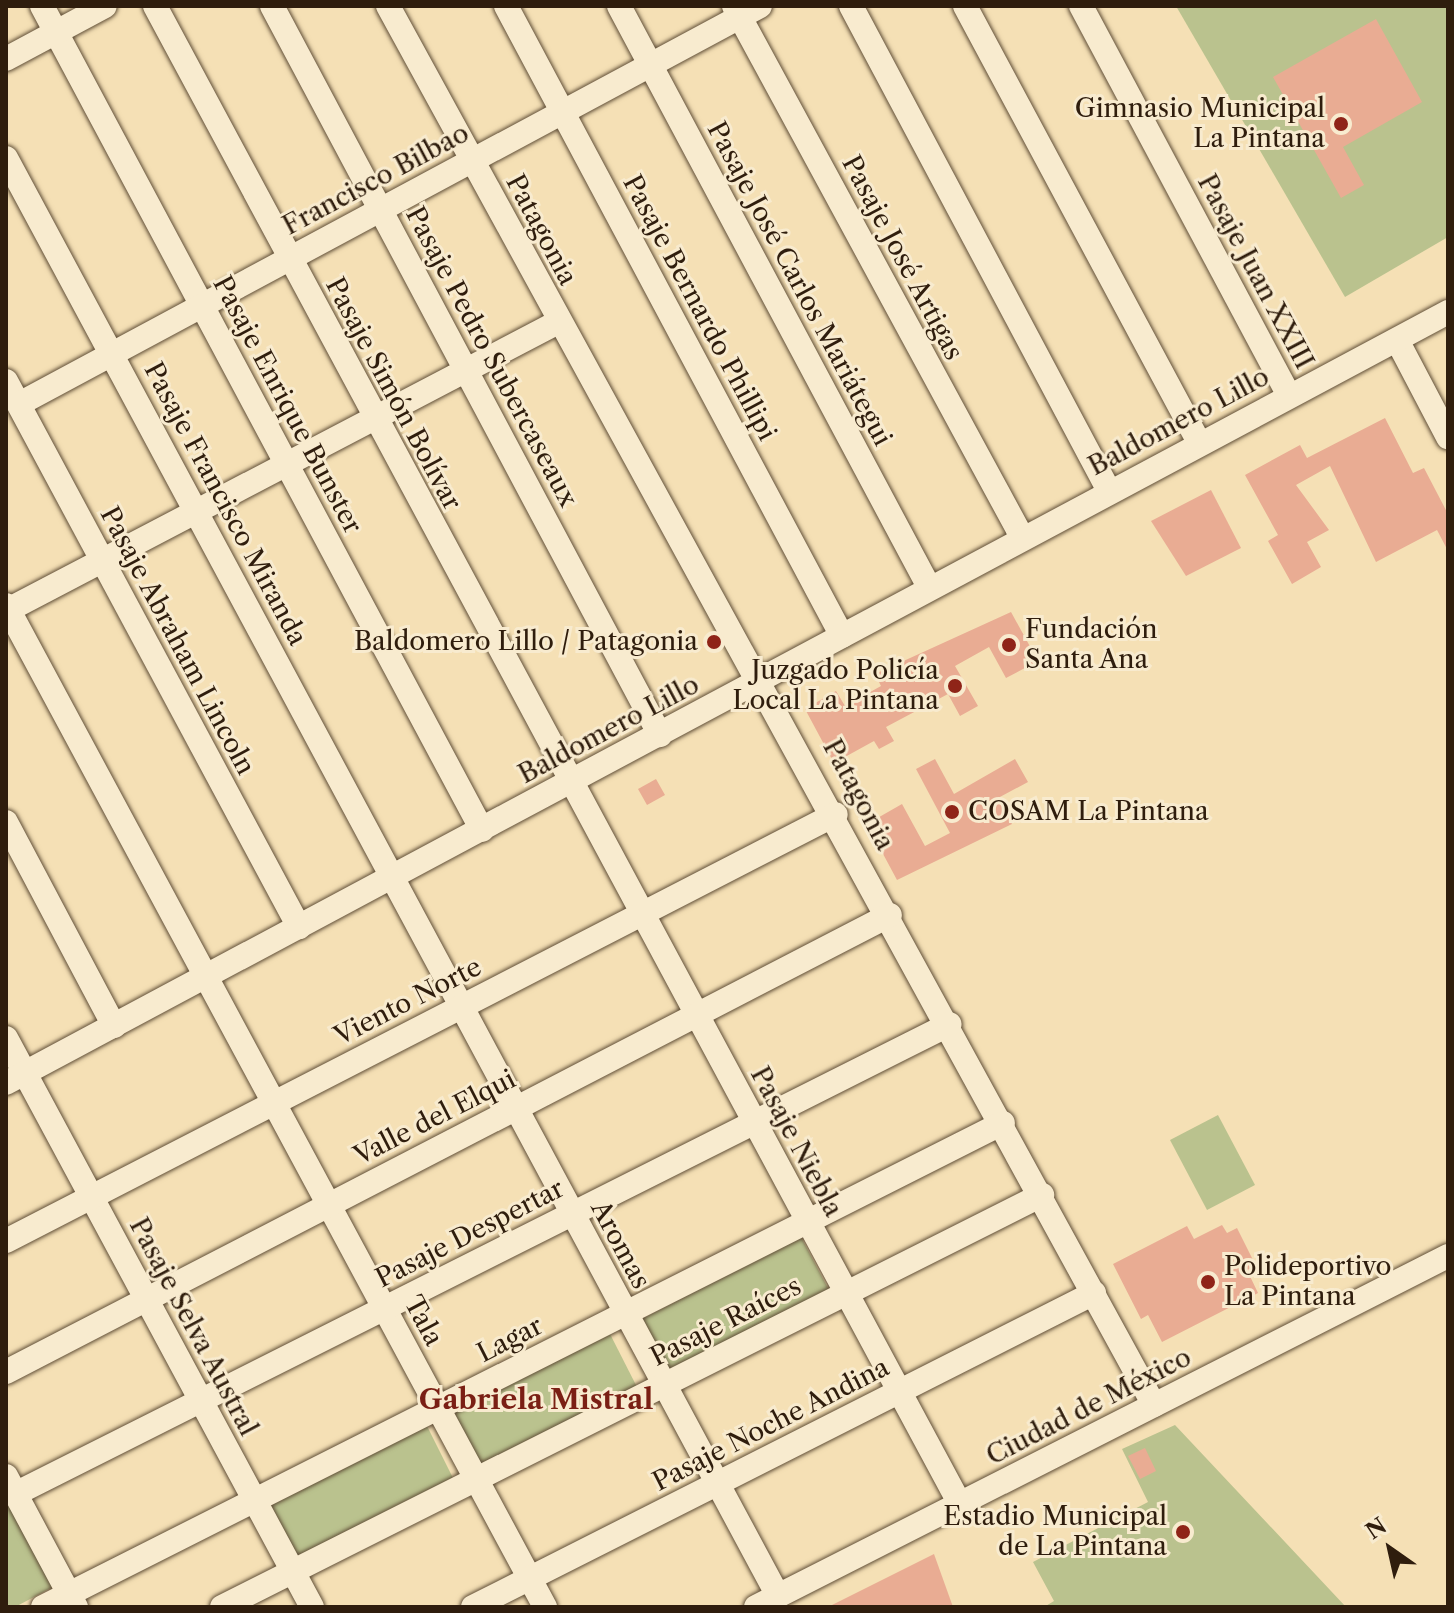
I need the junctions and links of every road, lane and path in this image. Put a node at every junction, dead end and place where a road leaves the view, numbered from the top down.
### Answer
1 (42, 6) edge
2 (105, 6) edge
3 (155, 6) edge
4 (272, 6) edge
5 (388, 6) edge
6 (506, 6) edge
7 (619, 6) edge
8 (851, 6) edge
9 (965, 6) edge
10 (1081, 6) edge
11 (745, 10) edge
12 (56, 32) junction
13 (6, 59) edge
14 (651, 65) junction
15 (563, 112) junction
16 (6, 158) edge
17 (472, 161) junction
18 (381, 210) junction
19 (289, 259) junction
20 (202, 306) junction
21 (1448, 312) edge
22 (558, 322) junction
23 (1397, 340) junction
24 (112, 354) junction
25 (467, 371) junction
26 (6, 381) edge
27 (1289, 396) junction
28 (19, 404) junction
29 (374, 419) junction
30 (1448, 437) edge
31 (1199, 443) junction
32 (287, 464) junction
33 (1109, 491) junction
34 (198, 511) junction
35 (1022, 537) junction
36 (102, 561) junction
37 (929, 587) junction
38 (7, 609) edge
39 (842, 636) junction
40 (758, 683) junction
41 (660, 735) junction
42 (568, 784) junction
43 (583, 806) joint
44 (836, 814) junction
45 (6, 822) edge
46 (482, 830) junction
47 (393, 877) junction
48 (641, 914) junction
49 (890, 915) junction
50 (299, 927) junction
51 (207, 976) junction
52 (460, 1007) junction
53 (696, 1015) junction
54 (950, 1024) junction
55 (114, 1026) junction
56 (6, 1038) edge
57 (15, 1078) edge
58 (275, 1102) junction
59 (515, 1109) junction
60 (754, 1123) junction
61 (1003, 1123) junction
62 (1042, 1195) junction
63 (91, 1197) junction
64 (329, 1205) junction
65 (572, 1214) junction
66 (807, 1221) junction
67 (6, 1241) edge
68 (1448, 1256) edge
69 (846, 1293) junction
70 (1094, 1293) junction
71 (146, 1299) junction
72 (384, 1308) junction
73 (625, 1313) junction
74 (6, 1372) edge
75 (664, 1385) junction
76 (899, 1391) junction
77 (201, 1400) junction
78 (1154, 1405) junction
79 (438, 1408) junction
80 (476, 1480) junction
81 (717, 1483) junction
82 (11, 1485) edge
83 (255, 1500) junction
84 (960, 1504) junction
85 (293, 1571) junction
86 (529, 1579) junction
87 (73, 1600) edge
88 (767, 1602) edge
89 (43, 1607) edge
90 (222, 1607) edge
91 (312, 1607) edge
92 (473, 1607) edge
93 (545, 1607) edge

1 - 12 street, Pasaje Enrique Bunster
2 - 12 street
3 - 19 street, Pasaje Simón Bolívar
4 - 18 street, Pasaje Pedro Subercaseaux
5 - 17 street, Patagonia
6 - 15 street, Pasaje Bernardo Phillipi
7 - 14 street, Pasaje José Carlos Mariátegui
8 - 33 street
9 - 31 street
10 - 27 street, Pasaje Juan XXIII
11 - 14 street, Francisco Bilbao
11 - 35 street, Pasaje José Artigas
12 - 13 street
12 - 20 street, Pasaje Enrique Bunster
14 - 15 street, Francisco Bilbao
14 - 37 street, Pasaje José Carlos Mariátegui
15 - 17 street, Francisco Bilbao
15 - 39 street, Pasaje Bernardo Phillipi
16 - 24 street, Pasaje Francisco Miranda
17 - 18 street, Francisco Bilbao
17 - 22 street, Patagonia
18 - 19 street, Francisco Bilbao
18 - 25 street, Pasaje Pedro Subercaseaux
19 - 20 street, Francisco Bilbao
19 - 29 street, Pasaje Simón Bolívar
20 - 24 street, Francisco Bilbao
20 - 32 street, Pasaje Enrique Bunster
21 - 23 street, Baldomero Lillo
22 - 25 street
22 - 40 street, Patagonia
23 - 27 street, Baldomero Lillo
23 - 30 street
24 - 28 street, Francisco Bilbao
24 - 34 street, Pasaje Francisco Miranda
25 - 29 street
25 - 41 street, Pasaje Pedro Subercaseaux
26 - 28 street, Pasaje Abraham Lincoln
27 - 31 street, Baldomero Lillo
28 - 36 street, Pasaje Abraham Lincoln
29 - 32 street
29 - 42 street, Pasaje Simón Bolívar
31 - 33 street, Baldomero Lillo
32 - 34 street
32 - 46 street, Pasaje Enrique Bunster
33 - 35 street, Baldomero Lillo
34 - 36 street
34 - 47 street, Pasaje Francisco Miranda
35 - 37 street, Baldomero Lillo
36 - 38 street
36 - 50 street, Pasaje Abraham Lincoln
37 - 39 street, Baldomero Lillo
38 - 51 street, Tala
39 - 40 street, Baldomero Lillo
40 - 41 street, Baldomero Lillo
40 - 44 street, Patagonia
41 - 42 street, Baldomero Lillo
42 - 43 street, Pasaje Simón Bolívar
42 - 46 street, Baldomero Lillo
43 - 48 street, Pasaje Niebla
44 - 48 street, Viento Norte
44 - 49 street, Patagonia
45 - 55 street
46 - 47 street, Baldomero Lillo
47 - 50 street, Baldomero Lillo
47 - 52 street, Aromas
48 - 52 street, Viento Norte
48 - 53 street, Pasaje Niebla
49 - 53 street, Valle del Elqui
49 - 54 street, Patagonia
50 - 51 street, Baldomero Lillo
51 - 55 street, Baldomero Lillo
51 - 58 street, Tala
52 - 58 street, Viento Norte
52 - 59 street, Aromas
53 - 59 street, Valle del Elqui
53 - 60 street, Pasaje Niebla
54 - 60 street, Pasaje Despertar
54 - 61 street, Patagonia
55 - 57 street, Baldomero Lillo
56 - 57 street, Pasaje Selva Austral
57 - 63 street, Pasaje Selva Austral
58 - 63 street, Viento Norte
58 - 64 street, Tala
59 - 64 street, Valle del Elqui
59 - 65 street, Aromas
60 - 65 street, Pasaje Despertar
60 - 66 street, Pasaje Niebla
61 - 62 street, Patagonia
61 - 66 street, Lagar
62 - 69 street, Pasaje Raíces
62 - 70 street, Patagonia
63 - 67 street, Viento Norte
63 - 71 street, Pasaje Selva Austral
64 - 71 street, Valle del Elqui
64 - 72 street, Tala
65 - 72 street, Pasaje Despertar
65 - 73 street, Aromas
66 - 69 street, Pasaje Niebla
66 - 73 street, Lagar
68 - 78 street, Ciudad de México
69 - 75 street, Pasaje Raíces
69 - 76 street, Pasaje Niebla
70 - 76 street, Pasaje Noche Andina
70 - 78 street, Patagonia
71 - 74 street, Valle del Elqui
71 - 77 street, Pasaje Selva Austral
72 - 77 street, Pasaje Despertar
72 - 79 street, Tala
73 - 75 street, Aromas
73 - 79 street, Lagar
75 - 80 street, Pasaje Raíces
75 - 81 street, Aromas
76 - 81 street, Pasaje Noche Andina
76 - 84 street, Pasaje Niebla
77 - 82 street, Pasaje Despertar
77 - 83 street, Pasaje Selva Austral
78 - 84 street, Ciudad de México
79 - 80 street, Tala
79 - 83 street, Lagar
80 - 85 street, Pasaje Raíces
80 - 86 street, Tala
81 - 86 street, Pasaje Noche Andina
81 - 88 street, Aromas
82 - 87 street
83 - 85 street, Pasaje Selva Austral
83 - 87 street, Lagar
84 - 88 street, Ciudad de México
85 - 90 street, Pasaje Raíces
85 - 91 street, Pasaje Selva Austral
86 - 92 street, Pasaje Noche Andina
86 - 93 street, Tala
87 - 89 street, Lagar

